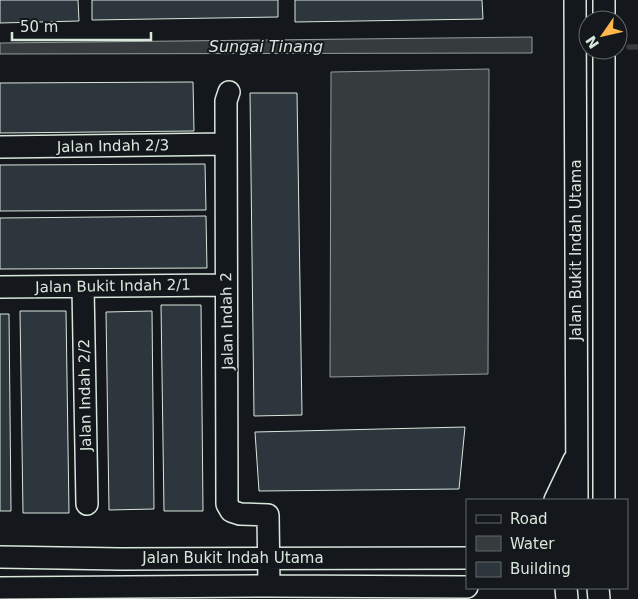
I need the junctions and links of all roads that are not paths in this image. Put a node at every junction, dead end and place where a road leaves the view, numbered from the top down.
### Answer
1 (575, 0) edge
2 (604, 60) edge
3 (229, 92) dead end
4 (226, 144) junction
5 (0, 147) edge
6 (226, 285) junction
7 (83, 286) junction
8 (0, 287) edge
9 (578, 452) junction
10 (555, 499) edge
11 (577, 499) edge
12 (604, 499) edge
13 (87, 504) dead end
14 (0, 557) edge
15 (269, 558) junction
16 (466, 558) edge
17 (269, 586) junction
18 (466, 587) edge
19 (0, 588) edge

1 - 9 street, Jalan Bukit Indah Utama
2 - 12 street, Jalan Bukit Indah Utama
3 - 4 street, Jalan Indah 2
4 - 5 street, Jalan Indah 2/3
4 - 6 street, Jalan Indah 2
6 - 7 street, Jalan Bukit Indah 2/1
6 - 15 street, Jalan Indah 2
7 - 8 street, Jalan Bukit Indah 2/1
7 - 13 street, Jalan Indah 2/2
9 - 10 street
9 - 11 street, Jalan Bukit Indah Utama
14 - 15 street, Jalan Bukit Indah Utama
15 - 16 street, Jalan Bukit Indah Utama
15 - 17 street
17 - 18 street, Jalan Bukit Indah Utama
17 - 19 street, Jalan Bukit Indah Utama

